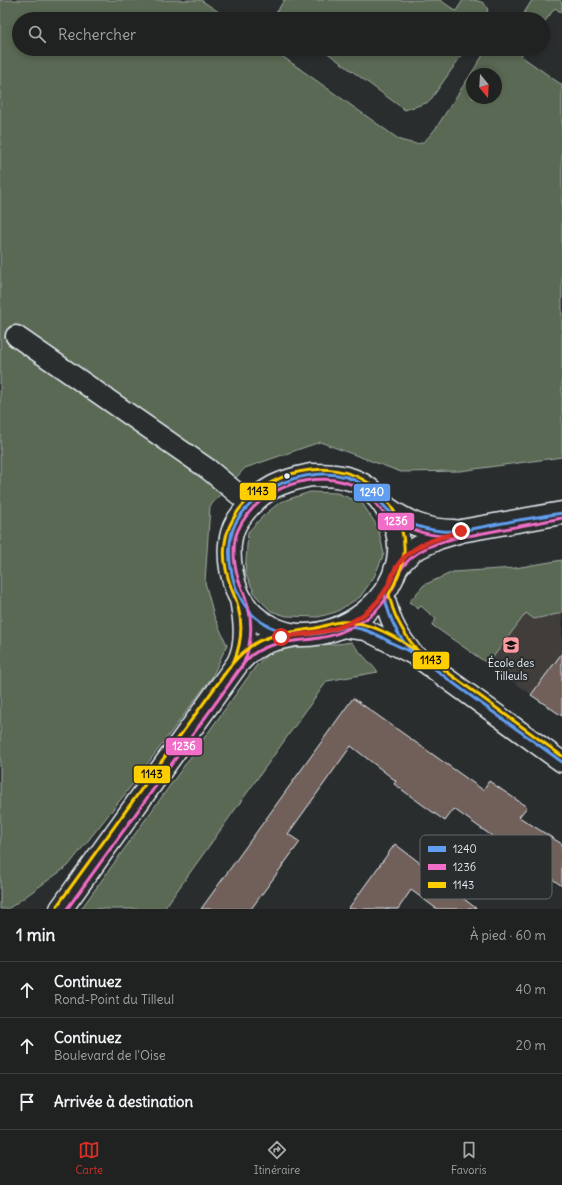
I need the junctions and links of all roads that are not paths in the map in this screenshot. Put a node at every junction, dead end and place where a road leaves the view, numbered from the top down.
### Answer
1 (16, 336) dead end
2 (250, 504) junction
3 (384, 507) junction
4 (562, 513) edge
5 (461, 531) junction
6 (395, 570) junction
7 (384, 593) junction
8 (242, 599) junction
9 (342, 626) junction
10 (299, 635) junction
11 (413, 654) junction
12 (238, 664) junction
13 (562, 762) edge
14 (61, 909) edge

1 - 2 street
2 - 3 main road
2 - 8 main road
3 - 5 main road
3 - 6 main road
4 - 5 main road
5 - 6 main road
6 - 7 main road
7 - 9 main road
7 - 11 street
8 - 10 main road
8 - 12 main road
9 - 10 main road
9 - 11 street
10 - 12 main road
11 - 13 street
12 - 14 main road

